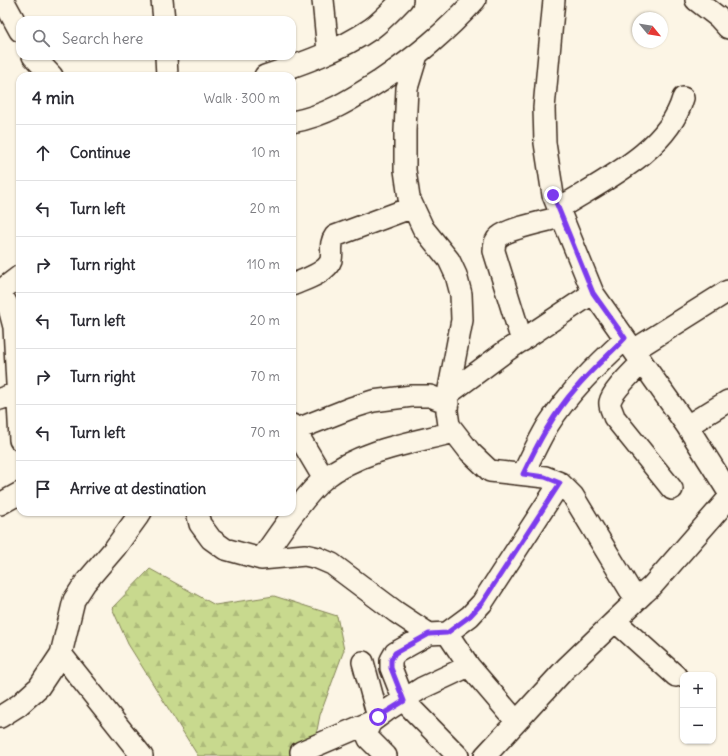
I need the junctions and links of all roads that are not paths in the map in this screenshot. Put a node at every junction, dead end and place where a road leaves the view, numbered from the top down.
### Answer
1 (3, 0) edge
2 (162, 0) edge
3 (322, 0) edge
4 (402, 0) edge
5 (475, 0) edge
6 (554, 0) edge
7 (696, 0) edge
8 (164, 16) edge
9 (16, 24) edge
10 (728, 28) edge
11 (328, 52) junction
12 (417, 55) junction
13 (37, 60) edge
14 (166, 60) edge
15 (48, 72) edge
16 (167, 72) edge
17 (276, 72) edge
18 (683, 98) dead end
19 (296, 121) edge
20 (413, 207) junction
21 (560, 213) junction
22 (16, 279) edge
23 (296, 284) edge
24 (0, 291) edge
25 (728, 291) edge
26 (593, 293) junction
27 (522, 341) junction
28 (634, 350) junction
29 (8, 368) edge
30 (9, 396) edge
31 (448, 398) junction
32 (728, 401) edge
33 (16, 424) edge
34 (687, 426) junction
35 (296, 427) edge
36 (296, 431) edge
37 (454, 432) junction
38 (523, 474) junction
39 (324, 478) junction
40 (560, 483) junction
41 (672, 489) dead end
42 (728, 491) edge
43 (16, 495) edge
44 (728, 499) edge
45 (0, 504) edge
46 (296, 512) edge
47 (197, 516) edge
48 (293, 516) edge
49 (133, 518) edge
50 (261, 559) junction
51 (644, 593) junction
52 (615, 620) junction
53 (438, 633) junction
54 (61, 654) junction
55 (363, 662) dead end
56 (469, 666) junction
57 (676, 676) dead end
58 (404, 701) junction
59 (0, 717) edge
60 (375, 720) junction
61 (516, 721) junction
62 (302, 752) dead end
63 (142, 756) edge
64 (386, 756) edge
65 (458, 756) edge
66 (485, 756) edge

1 - 9 street
2 - 8 street
3 - 11 street
4 - 11 street
5 - 12 street
6 - 21 street
7 - 10 street
11 - 17 street
12 - 19 street
12 - 20 street
13 - 15 street
14 - 16 street
18 - 21 street
20 - 23 street
20 - 31 street
21 - 26 street
21 - 27 street
22 - 24 street
24 - 29 street
25 - 28 street
26 - 27 street
26 - 28 street
27 - 31 street
28 - 34 street
28 - 38 street
28 - 41 street
29 - 30 street
30 - 33 street
31 - 35 street
31 - 37 street
32 - 34 street
34 - 42 street
36 - 39 street
37 - 38 street
37 - 39 street
38 - 40 street
39 - 46 street
40 - 51 street
40 - 53 street
43 - 45 street
44 - 51 street
47 - 50 street
48 - 50 street
49 - 54 street
50 - 53 street
51 - 52 street
52 - 57 street
52 - 61 street
53 - 56 street
53 - 58 street
54 - 59 street
54 - 63 street
55 - 60 street
56 - 58 street
56 - 61 street
58 - 60 street
58 - 65 street
60 - 62 street
60 - 64 street
61 - 66 street

